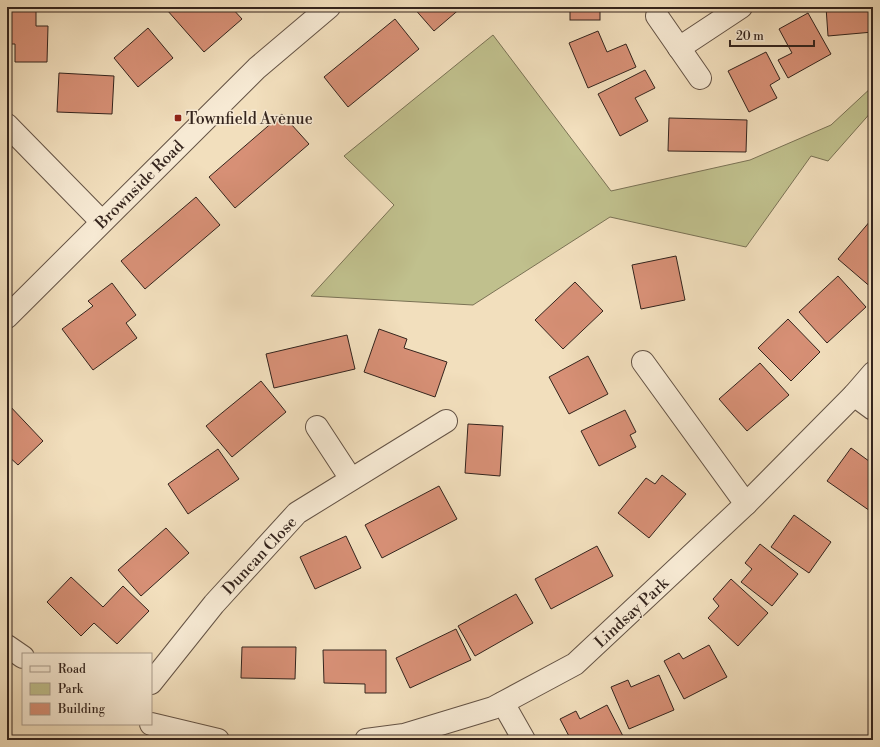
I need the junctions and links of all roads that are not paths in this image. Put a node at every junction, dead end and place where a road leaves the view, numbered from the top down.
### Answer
1 (328, 7) edge
2 (741, 7) edge
3 (657, 16) dead end
4 (679, 48) junction
5 (700, 78) dead end
6 (7, 125) edge
7 (101, 222) junction
8 (7, 317) edge
9 (643, 362) dead end
10 (873, 373) edge
11 (854, 395) junction
12 (873, 409) edge
13 (446, 421) dead end
14 (317, 427) dead end
15 (351, 479) junction
16 (746, 504) junction
17 (7, 646) edge
18 (22, 656) edge
19 (152, 682) edge
20 (503, 703) junction
21 (152, 724) edge
22 (218, 740) edge
23 (366, 740) edge
24 (524, 740) edge

1 - 7 street, Brownside Road
2 - 4 street
3 - 4 street
4 - 5 street
6 - 7 street
7 - 8 street, Brownside Road
9 - 16 street
10 - 11 street, Lindsay Park
11 - 12 street
11 - 16 street, Lindsay Park
13 - 15 street, Duncan Close
14 - 15 street
15 - 19 street, Duncan Close
16 - 20 street, Lindsay Park
17 - 18 street
20 - 23 street, Lindsay Park
20 - 24 street
21 - 22 street

